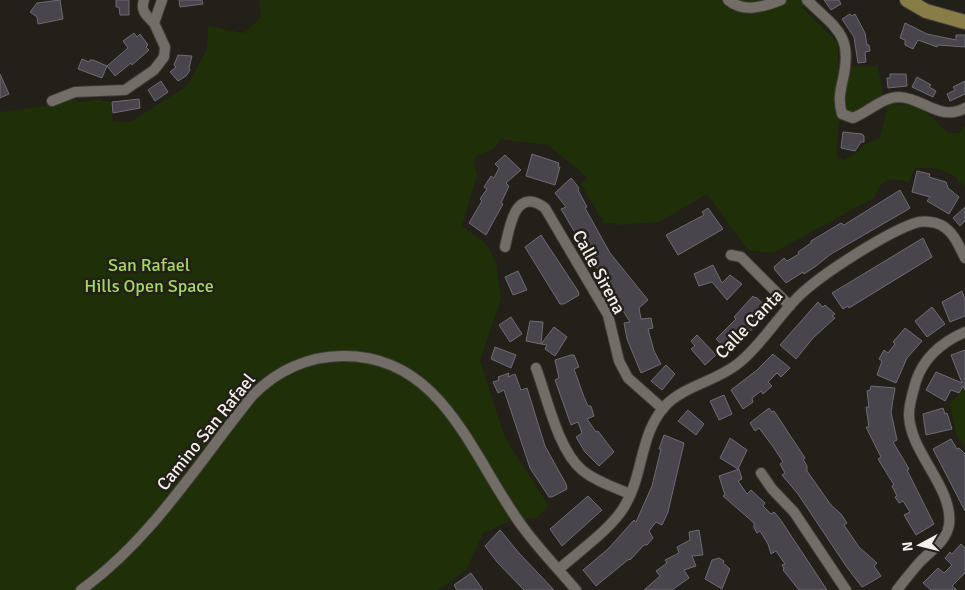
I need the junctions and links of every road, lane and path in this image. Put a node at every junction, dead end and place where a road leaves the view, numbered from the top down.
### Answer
1 (144, 0) edge
2 (162, 0) edge
3 (728, 0) edge
4 (781, 0) edge
5 (807, 0) edge
6 (907, 0) edge
7 (965, 22) edge
8 (154, 23) junction
9 (52, 101) dead end
10 (965, 108) edge
11 (505, 248) dead end
12 (731, 255) dead end
13 (965, 258) edge
14 (790, 306) junction
15 (965, 332) edge
16 (536, 368) dead end
17 (663, 409) junction
18 (761, 473) dead end
19 (630, 494) junction
20 (558, 569) junction
21 (80, 590) edge
22 (576, 590) edge
23 (846, 590) edge
24 (897, 590) edge

1 - 8 street
2 - 8 street
3 - 4 street
5 - 10 street
6 - 7 main road
8 - 9 street
11 - 17 street, Calle Sirena
12 - 14 street
13 - 14 street, Calle Canta
14 - 17 street, Calle Canta
15 - 24 street
16 - 19 street
17 - 19 street, Calle Canta
18 - 23 street
19 - 20 street, Calle Canta
20 - 21 street, Camino San Rafael
20 - 22 street, Camino San Rafael

